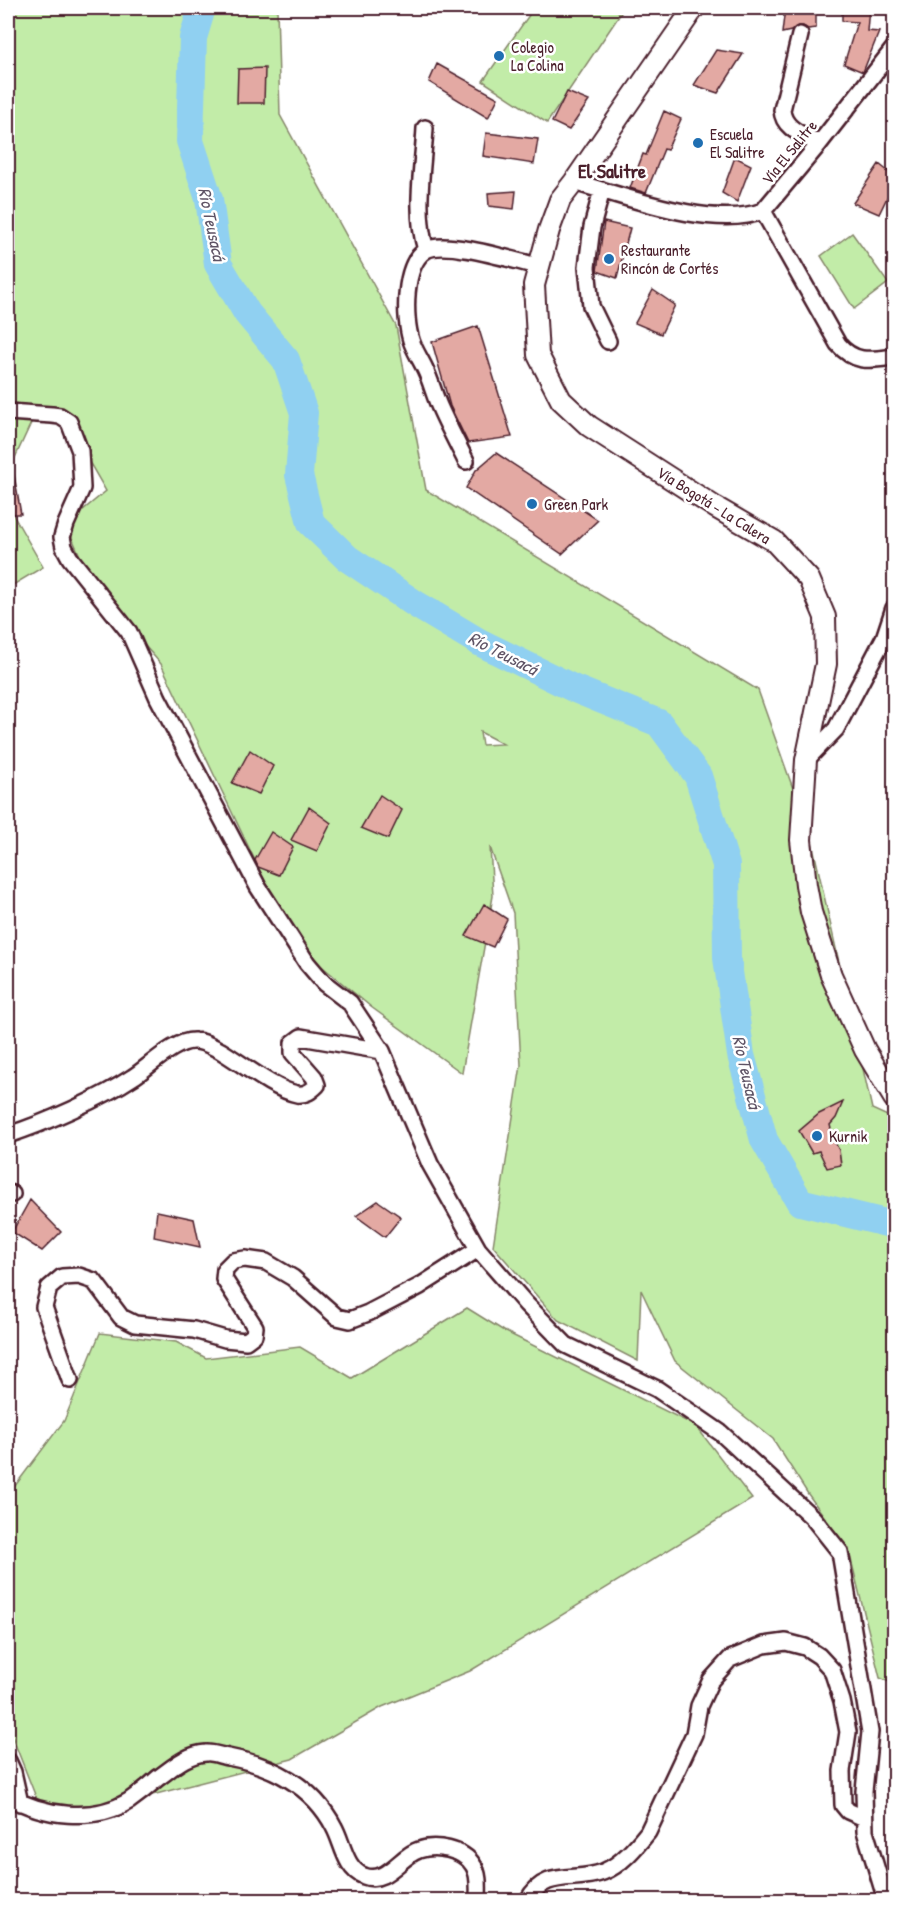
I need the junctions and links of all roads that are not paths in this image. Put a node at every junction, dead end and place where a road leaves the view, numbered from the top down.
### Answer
1 (694, 8) edge
2 (800, 35) dead end
3 (894, 48) edge
4 (425, 128) dead end
5 (819, 144) junction
6 (574, 182) junction
7 (602, 189) junction
8 (763, 211) junction
9 (426, 250) junction
10 (538, 266) junction
11 (608, 341) dead end
12 (894, 357) edge
13 (8, 412) edge
14 (466, 461) dead end
15 (894, 608) edge
16 (806, 760) junction
17 (382, 1051) junction
18 (894, 1098) edge
19 (8, 1134) edge
20 (478, 1249) junction
21 (70, 1380) dead end
22 (8, 1761) edge
23 (14, 1799) edge
24 (864, 1818) junction
25 (478, 1900) edge
26 (528, 1900) edge
27 (886, 1900) edge

1 - 6 main road, Vía Bogotá - La Calera
2 - 5 street
3 - 5 street, Vía El Salitre
4 - 9 street
5 - 8 street, Vía El Salitre
6 - 7 street
6 - 10 main road, Vía Bogotá - La Calera
7 - 8 street
7 - 11 street
8 - 12 street
9 - 10 street
9 - 14 street
10 - 16 main road, Vía Bogotá - La Calera
13 - 17 street
15 - 16 street
16 - 18 main road, Vía Bogotá - La Calera
17 - 19 street
17 - 20 street
20 - 21 street
20 - 24 street
22 - 23 street
23 - 25 street
24 - 26 street
24 - 27 street

